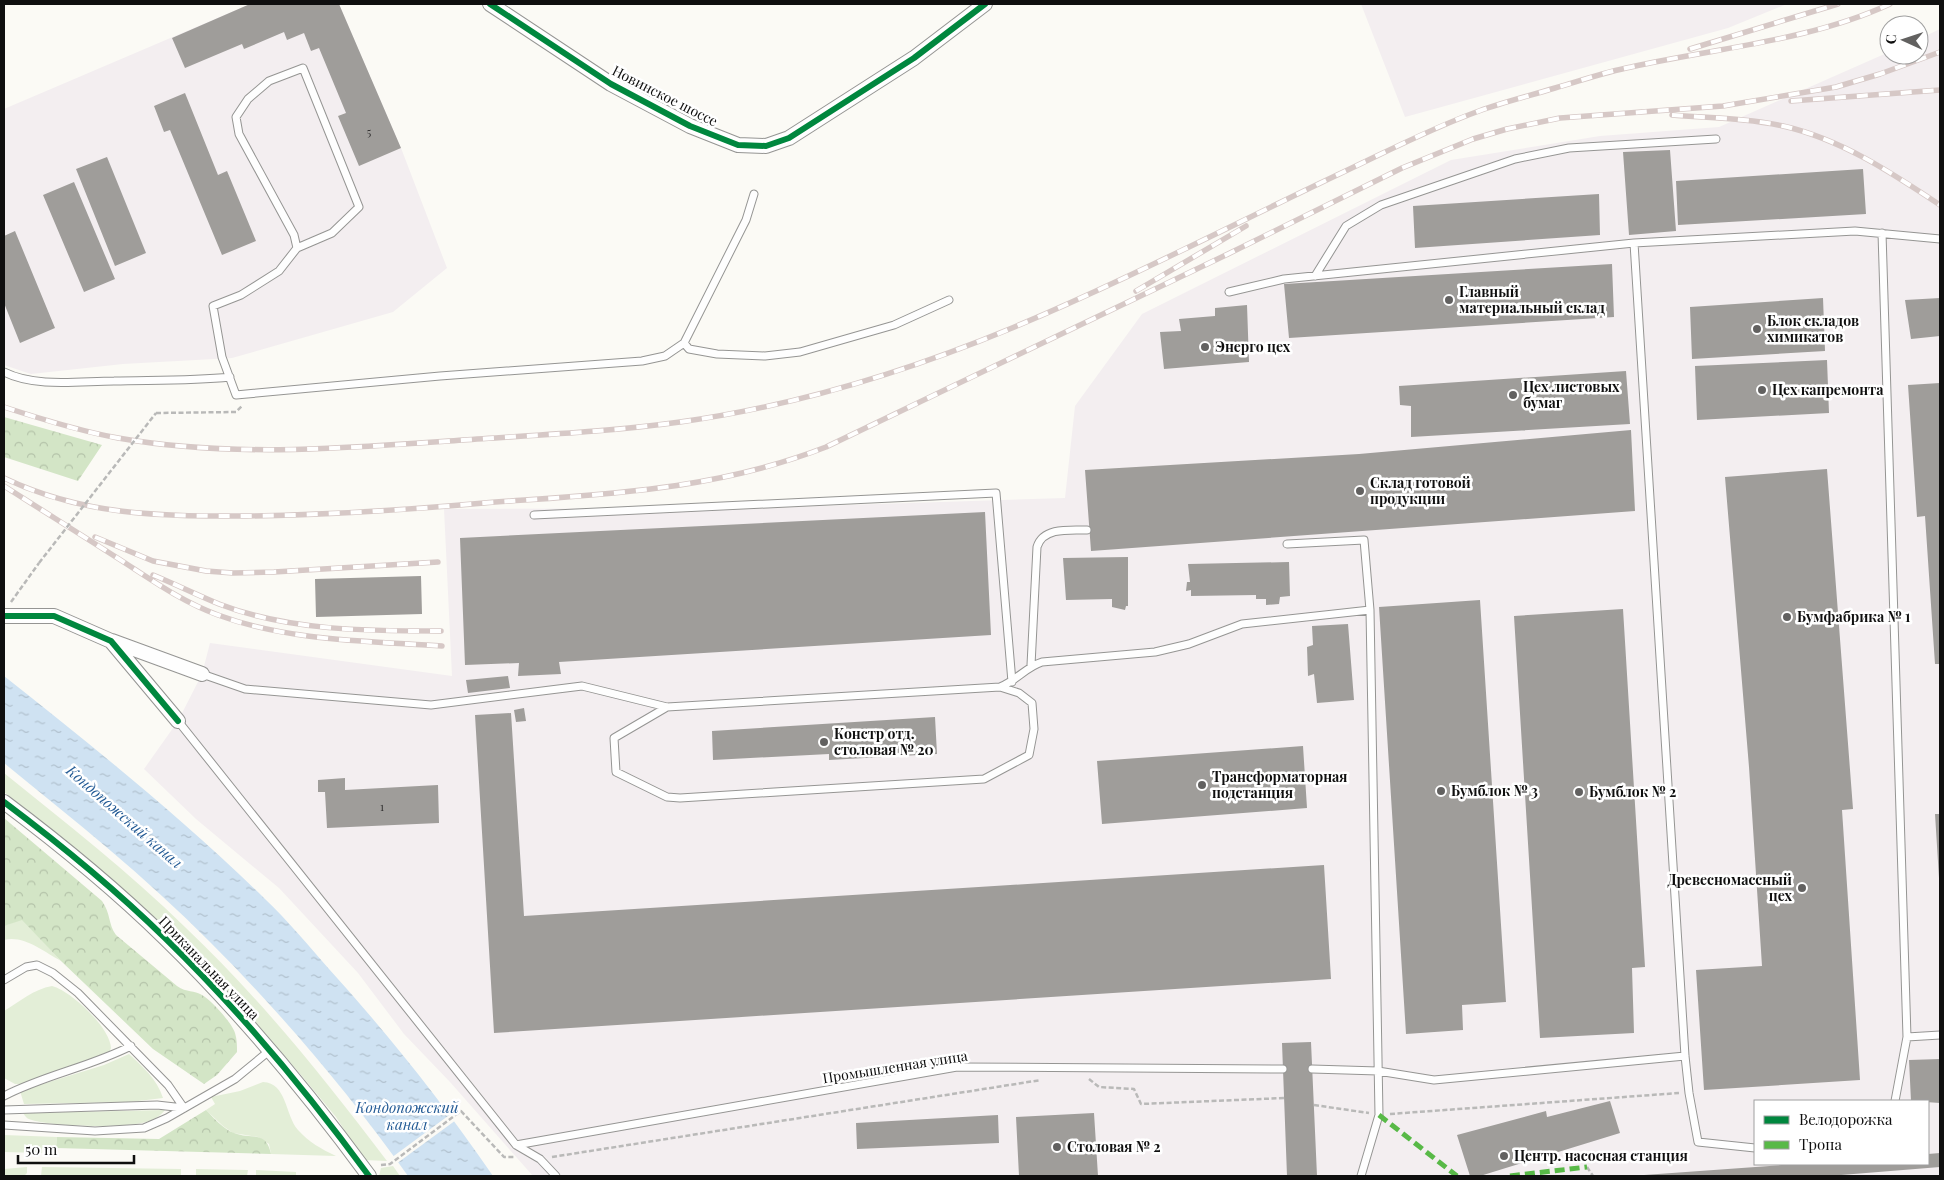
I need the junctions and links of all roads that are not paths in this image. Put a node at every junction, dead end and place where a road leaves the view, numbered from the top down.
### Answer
1 (490, 4) edge
2 (985, 4) edge
3 (1716, 139) dead end
4 (754, 194) dead end
5 (1882, 233) junction
6 (1940, 238) edge
7 (1634, 243) junction
8 (297, 248) junction
9 (1315, 276) junction
10 (1229, 292) dead end
11 (950, 300) dead end
12 (684, 343) junction
13 (4, 372) edge
14 (230, 377) junction
15 (534, 515) dead end
16 (1087, 530) dead end
17 (1287, 544) dead end
18 (1370, 610) junction
19 (6, 611) edge
20 (111, 641) junction
21 (1031, 665) junction
22 (202, 674) joint
23 (1012, 682) junction
24 (1000, 687) junction
25 (667, 707) junction
26 (178, 721) joint
27 (4, 802) edge
28 (4, 980) edge
29 (1940, 1035) edge
30 (1907, 1037) junction
31 (131, 1046) junction
32 (269, 1051) junction
33 (1685, 1056) junction
34 (1283, 1069) dead end
35 (1312, 1069) dead end
36 (1378, 1071) junction
37 (4, 1096) edge
38 (1895, 1100) edge
39 (184, 1108) junction
40 (4, 1110) edge
41 (4, 1125) edge
42 (516, 1145) junction
43 (1754, 1148) edge
44 (369, 1176) edge
45 (556, 1176) edge
46 (1361, 1176) edge

1 - 2 street, Новинское шоссе
3 - 9 lane
4 - 12 lane
5 - 6 lane
5 - 7 lane
5 - 30 lane
7 - 9 lane
7 - 33 lane
8 - 8 lane
8 - 14 lane
9 - 10 lane
11 - 12 lane
12 - 14 lane
13 - 14 lane
15 - 23 lane
16 - 21 lane
17 - 18 lane
18 - 21 lane
18 - 36 lane
19 - 20 street
20 - 22 street
20 - 26 street
21 - 23 lane
22 - 25 lane
23 - 24 lane
24 - 25 lane
24 - 25 lane
26 - 42 lane
27 - 32 street, Приканальная улица
28 - 31 lane
29 - 30 lane
30 - 38 lane
31 - 37 lane
31 - 39 lane
32 - 39 lane
32 - 44 street, Приканальная улица
33 - 36 lane
33 - 43 lane
34 - 42 lane, Промышленная улица
35 - 36 lane
36 - 46 lane
39 - 40 lane
39 - 41 lane
42 - 45 lane

